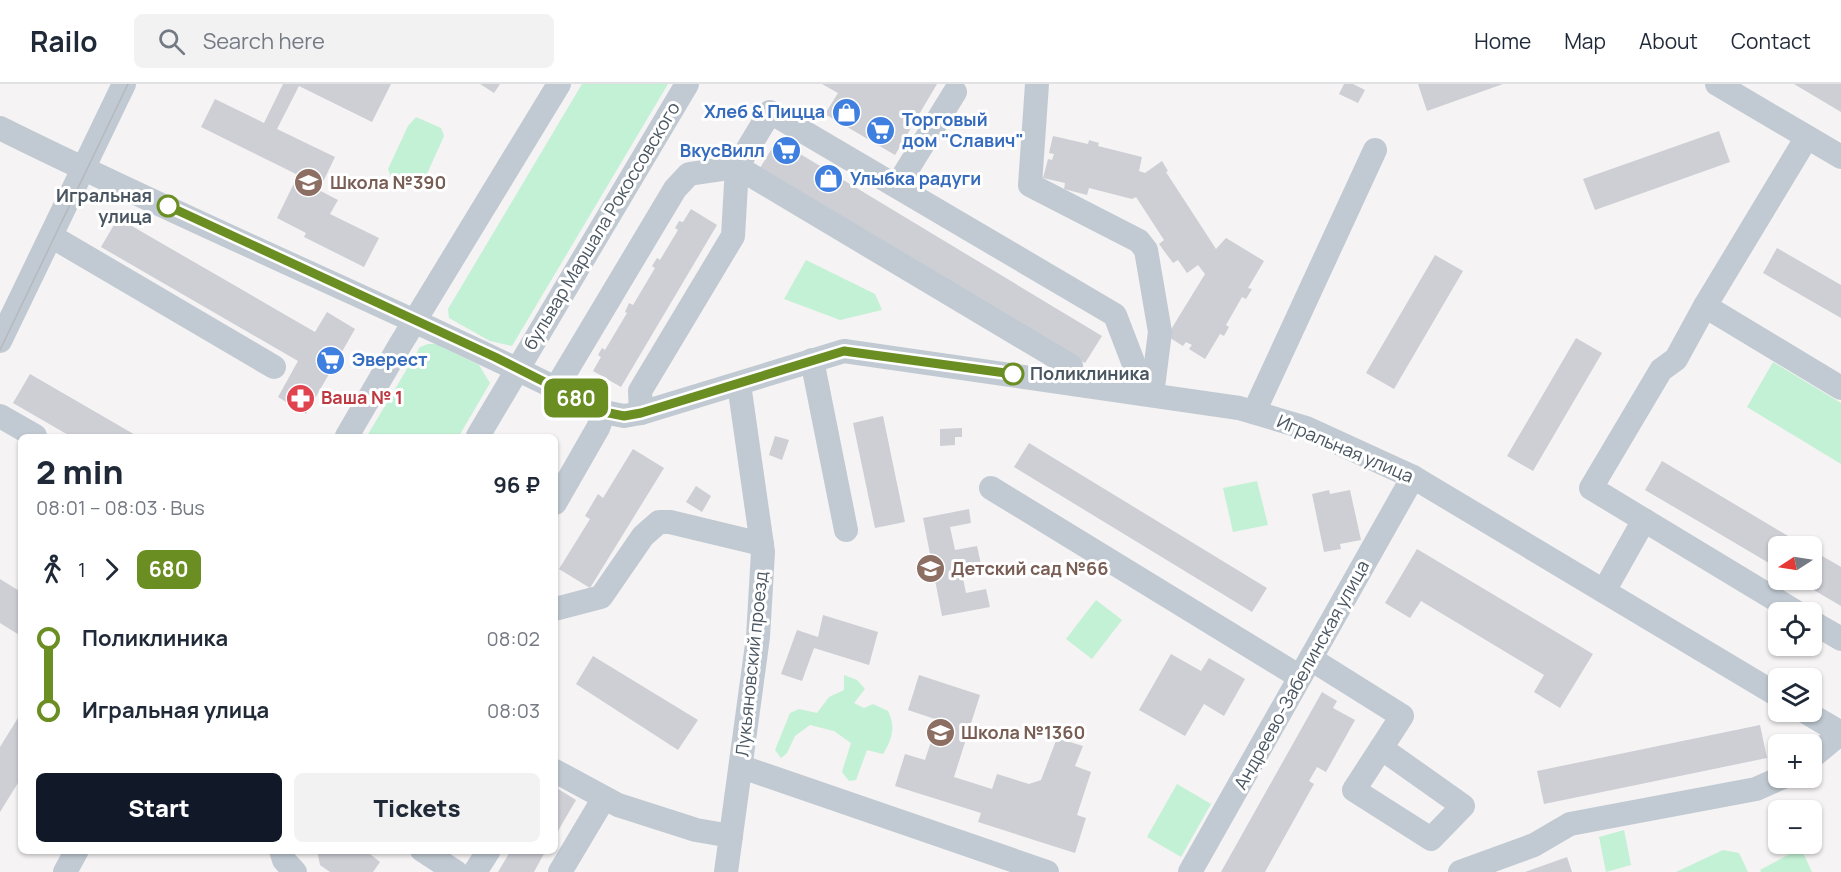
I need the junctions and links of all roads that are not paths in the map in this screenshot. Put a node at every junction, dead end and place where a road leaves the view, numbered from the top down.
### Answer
1 (124, 84) edge
2 (559, 84) edge
3 (687, 84) edge
4 (1038, 84) edge
5 (1717, 84) edge
6 (1742, 90) edge
7 (955, 93) dead end
8 (0, 128) edge
9 (1807, 137) junction
10 (1375, 150) dead end
11 (1841, 158) edge
12 (737, 166) junction
13 (83, 170) junction
14 (897, 186) junction
15 (51, 236) junction
16 (1705, 306) junction
17 (415, 321) junction
18 (0, 341) edge
19 (812, 360) junction
20 (274, 367) dead end
21 (518, 369) junction
22 (1073, 383) junction
23 (739, 384) junction
24 (556, 388) junction
25 (1841, 388) edge
26 (1144, 394) junction
27 (604, 412) junction
28 (1254, 412) junction
29 (641, 413) junction
30 (0, 416) edge
31 (32, 434) edge
32 (348, 434) edge
33 (479, 434) edge
34 (1413, 477) junction
35 (991, 488) dead end
36 (558, 498) edge
37 (1644, 520) junction
38 (846, 530) dead end
39 (762, 544) junction
40 (1604, 591) junction
41 (1779, 602) edge
42 (558, 608) edge
43 (1822, 628) edge
44 (1841, 639) edge
45 (1305, 668) junction
46 (1768, 689) edge
47 (1822, 722) edge
48 (1841, 733) edge
49 (1381, 747) junction
50 (1822, 749) edge
51 (742, 768) junction
52 (558, 773) edge
53 (1768, 784) edge
54 (604, 798) junction
55 (731, 836) junction
56 (428, 854) edge
57 (486, 854) edge
58 (456, 872) edge
59 (475, 872) edge
60 (560, 872) edge
61 (726, 872) edge
62 (1047, 872) edge
63 (1190, 872) edge
64 (1460, 872) edge

1 - 13 street
2 - 17 street
3 - 21 street, бульвар Маршала Рокоссовского
4 - 26 street
5 - 6 street
6 - 9 street
7 - 14 street
8 - 13 street, бульвар Маршала Рокоссовского
9 - 11 street
9 - 16 street
10 - 28 street
12 - 14 street
12 - 22 street
12 - 24 street
12 - 29 street
13 - 15 street
13 - 17 street, бульвар Маршала Рокоссовского
14 - 26 street
15 - 18 street
15 - 20 street
16 - 25 street
16 - 37 street
17 - 21 street, бульвар Маршала Рокоссовского
17 - 32 street
19 - 22 street, Игральная улица
19 - 23 street, Игральная улица
19 - 38 street
21 - 24 street, Игральная улица
21 - 33 street, бульвар Маршала Рокоссовского
22 - 26 street, Игральная улица
23 - 29 street, Игральная улица
23 - 39 street, Лукьяновский проезд
24 - 27 street, Игральная улица
26 - 28 street, Игральная улица
27 - 29 street, Игральная улица
27 - 36 street
28 - 34 street, Игральная улица
30 - 31 street
34 - 40 street, Игральная улица
34 - 45 street, Андреево-Забелинская улица
35 - 45 street
37 - 40 street
37 - 41 street
39 - 42 street
39 - 51 street, Лукьяновский проезд
40 - 46 street, Игральная улица
43 - 44 street
45 - 49 street
45 - 63 street, Андреево-Забелинская улица
47 - 48 street
48 - 50 street
49 - 49 street
51 - 55 street, Лукьяновский проезд
51 - 62 street
52 - 54 street
53 - 64 street
54 - 55 street
54 - 60 street
55 - 61 street, Лукьяновский проезд
56 - 58 street
57 - 59 street

